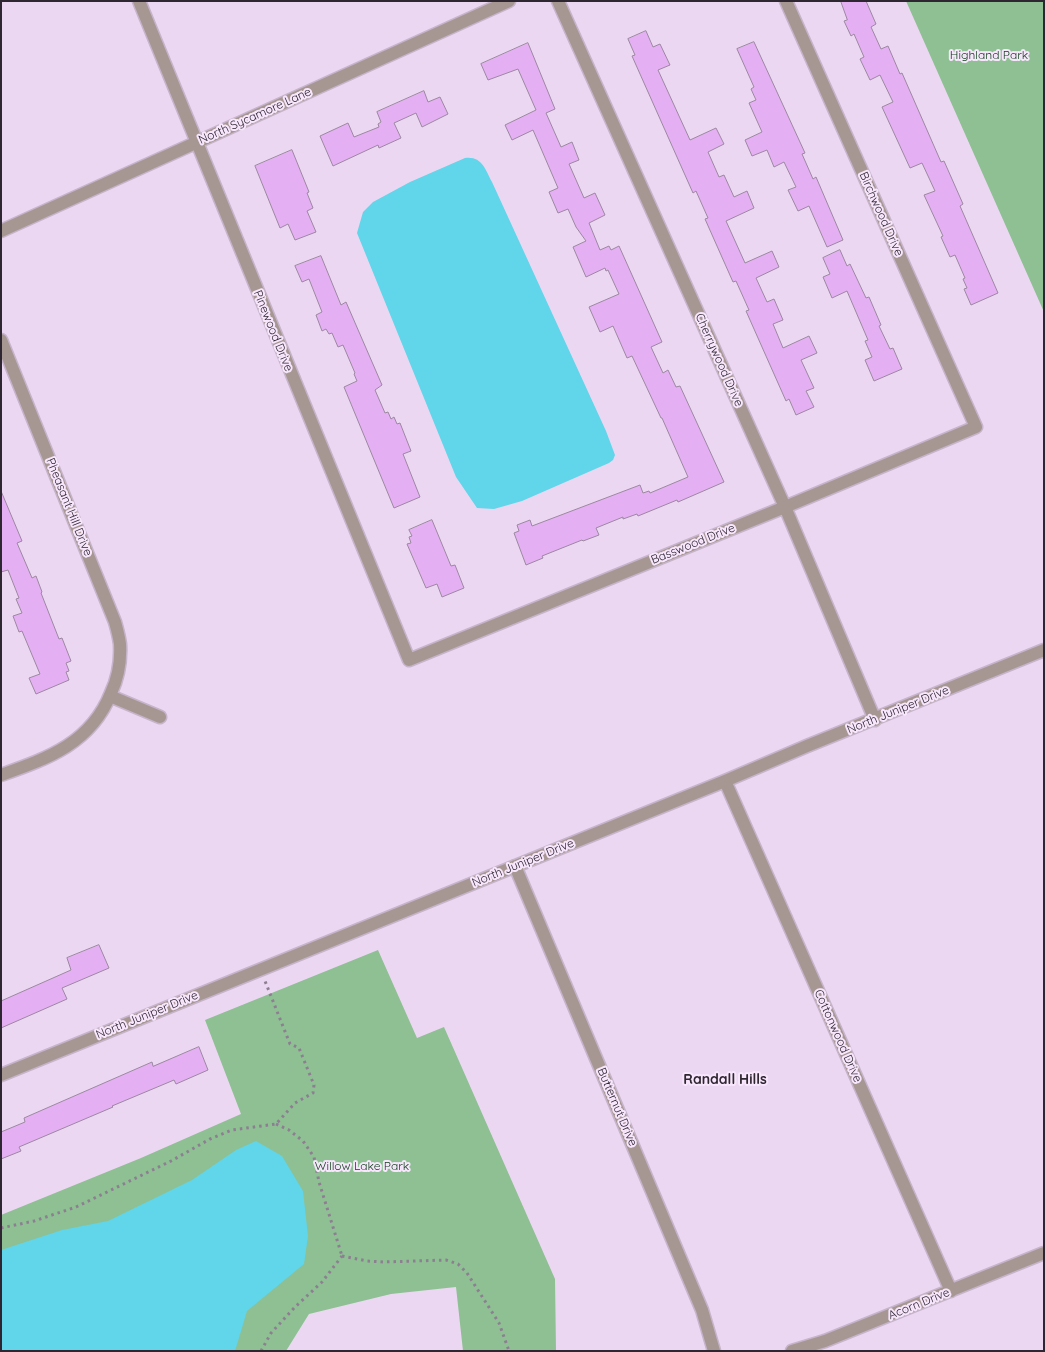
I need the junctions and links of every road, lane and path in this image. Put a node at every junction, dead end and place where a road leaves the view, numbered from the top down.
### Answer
1 (139, 1) edge
2 (509, 1) edge
3 (558, 1) edge
4 (786, 1) edge
5 (196, 143) junction
6 (1, 231) edge
7 (1, 340) edge
8 (976, 428) joint
9 (785, 507) junction
10 (1044, 650) edge
11 (409, 660) joint
12 (110, 696) junction
13 (160, 717) dead end
14 (874, 720) junction
15 (1, 775) edge
16 (725, 781) junction
17 (515, 866) junction
18 (260, 969) junction
19 (1, 1075) edge
20 (276, 1124) junction
21 (1, 1228) edge
22 (1044, 1253) edge
23 (342, 1256) junction
24 (951, 1291) junction
25 (261, 1351) edge
26 (509, 1351) edge
27 (714, 1351) edge
28 (792, 1351) edge

1 - 5 street, Pinewood Drive
2 - 5 street, North Sycamore Lane
3 - 9 street, Cherrywood Drive
4 - 8 street, Birchwood Drive
5 - 6 street, North Sycamore Lane
5 - 11 street, Pinewood Drive
7 - 12 street, Pheasant Hill Drive
8 - 9 street, Basswood Drive
9 - 11 street, Basswood Drive
9 - 14 street, Cherrywood Drive
10 - 14 street, North Juniper Drive
12 - 13 street
12 - 15 street, Pheasant Hill Drive
14 - 16 street, North Juniper Drive
16 - 17 street, North Juniper Drive
16 - 24 street, Cottonwood Drive
17 - 18 street, North Juniper Drive
17 - 27 street, Butternut Drive
18 - 19 street, North Juniper Drive
18 - 20 path
20 - 21 path
20 - 23 path
22 - 24 street, Acorn Drive
23 - 25 path
23 - 26 path
24 - 28 street, Acorn Drive

